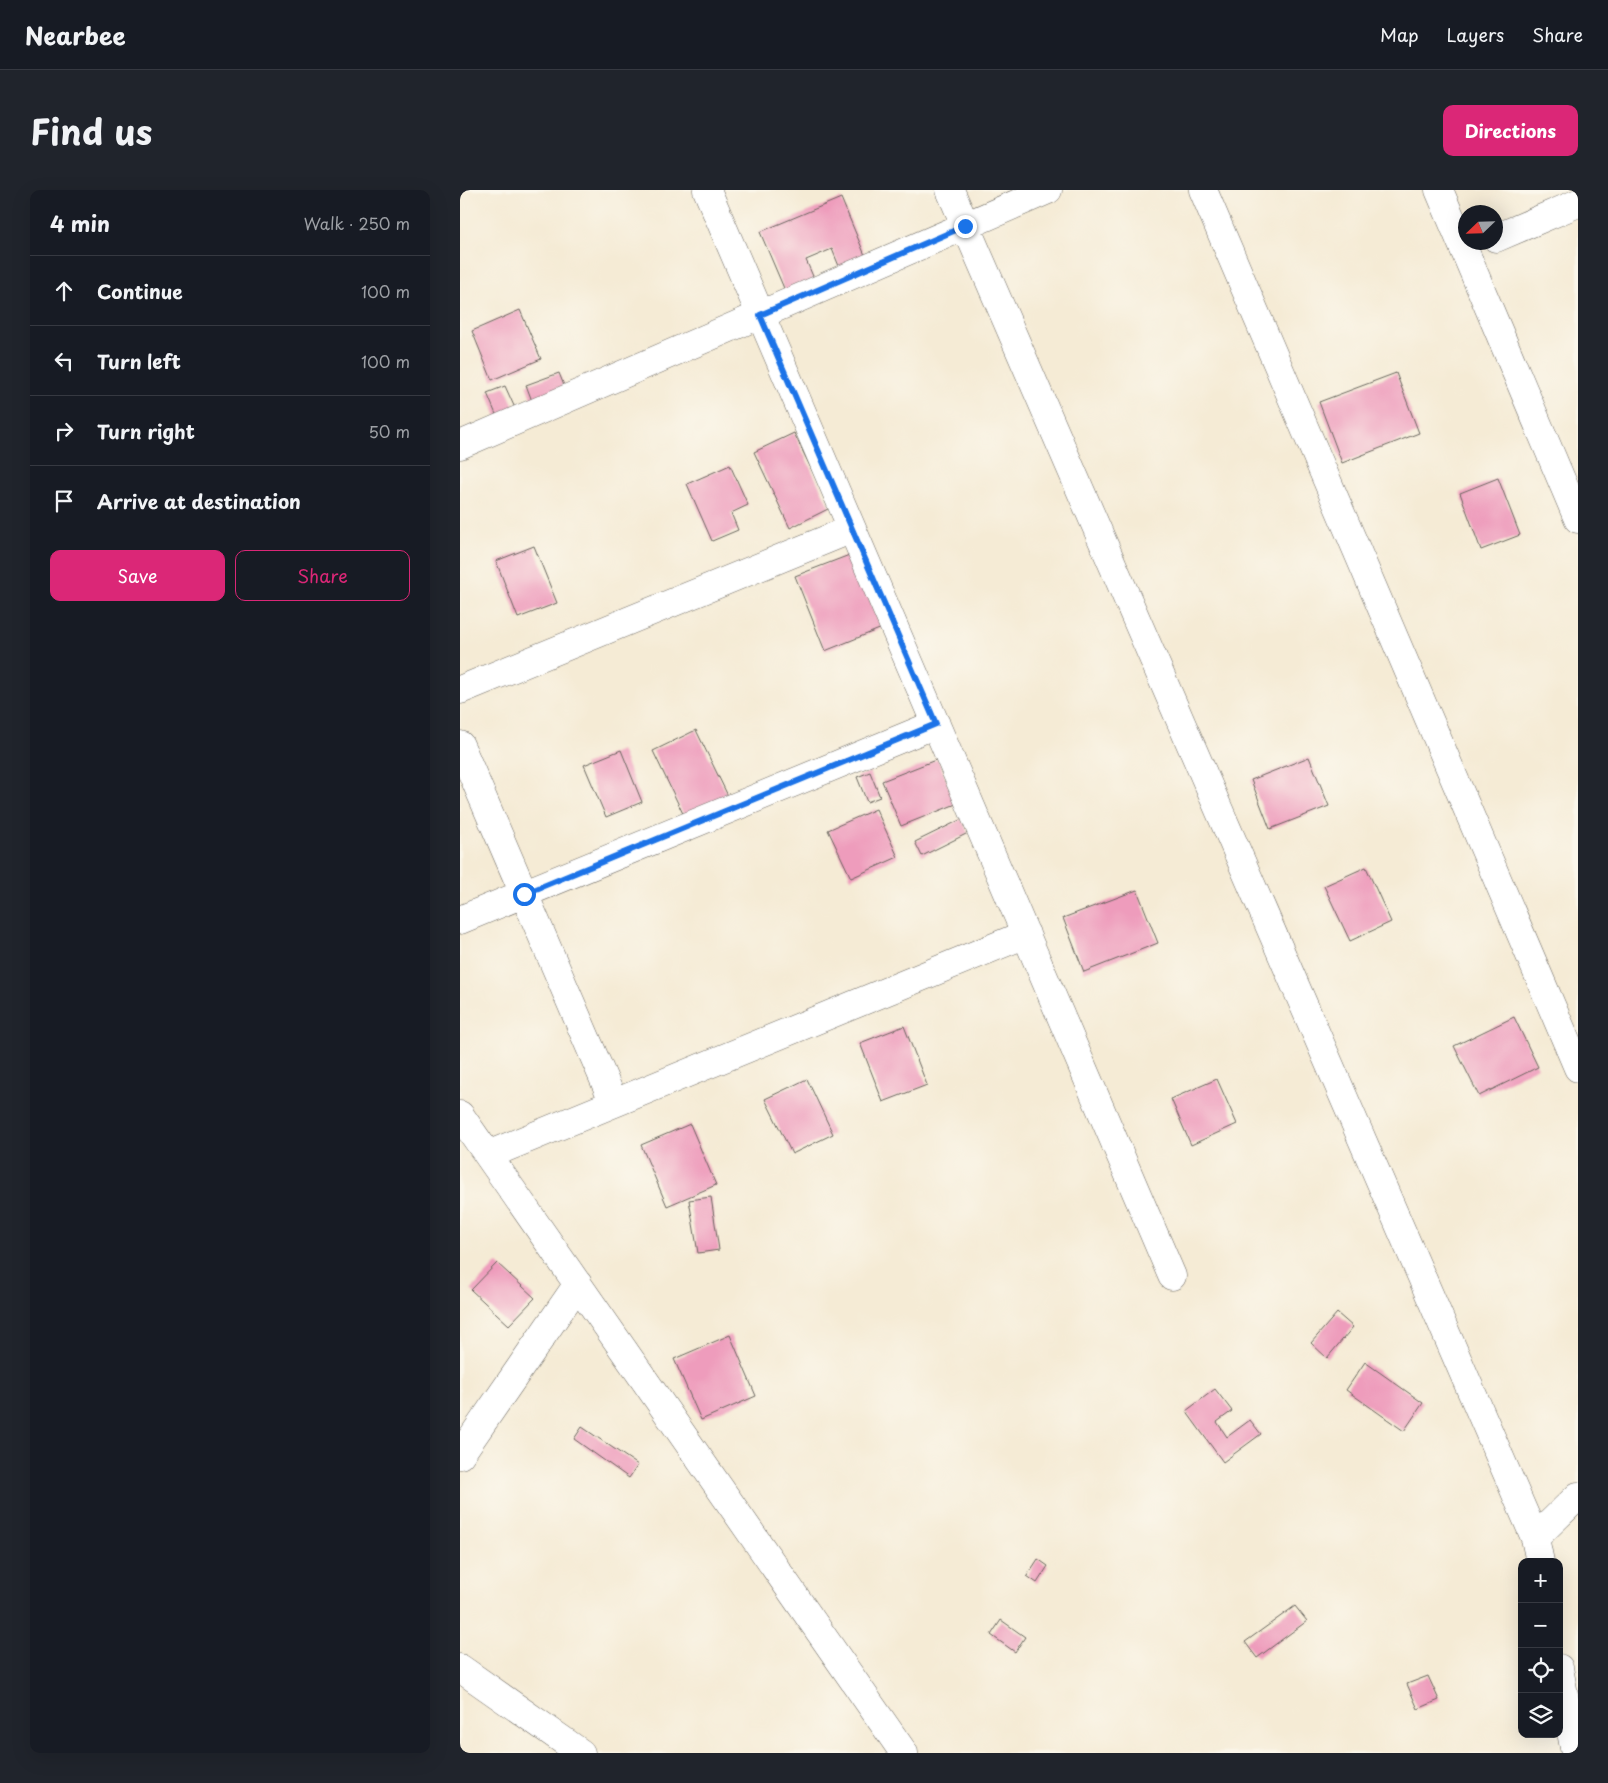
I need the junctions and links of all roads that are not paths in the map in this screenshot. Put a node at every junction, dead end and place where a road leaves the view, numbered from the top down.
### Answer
1 (707, 190) edge
2 (950, 190) edge
3 (1048, 190) edge
4 (1203, 190) edge
5 (1438, 190) edge
6 (1578, 204) edge
7 (1458, 221) edge
8 (965, 226) junction
9 (1503, 235) edge
10 (1476, 250) edge
11 (760, 315) junction
12 (460, 445) edge
13 (1578, 518) edge
14 (852, 529) junction
15 (460, 690) edge
16 (936, 724) junction
17 (460, 745) edge
18 (524, 894) junction
19 (460, 920) edge
20 (1026, 934) junction
21 (1578, 1068) edge
22 (614, 1103) junction
23 (460, 1115) edge
24 (488, 1155) junction
25 (1172, 1276) dead end
26 (578, 1284) junction
27 (460, 1455) edge
28 (1578, 1496) edge
29 (1537, 1550) edge
30 (460, 1668) edge
31 (1563, 1689) edge
32 (581, 1753) edge
33 (904, 1753) edge
34 (1575, 1753) edge

1 - 11 street
2 - 8 street
3 - 8 street
4 - 21 street
5 - 7 street
6 - 9 street
8 - 11 street
8 - 29 street
10 - 13 street
11 - 12 street
11 - 14 street
14 - 15 street
14 - 16 street
16 - 18 street
16 - 20 street
17 - 18 street
18 - 19 street
18 - 22 street
20 - 22 street
20 - 25 street
22 - 24 street
23 - 24 street
24 - 26 street
26 - 27 street
26 - 33 street
28 - 29 street
30 - 32 street
31 - 34 street

